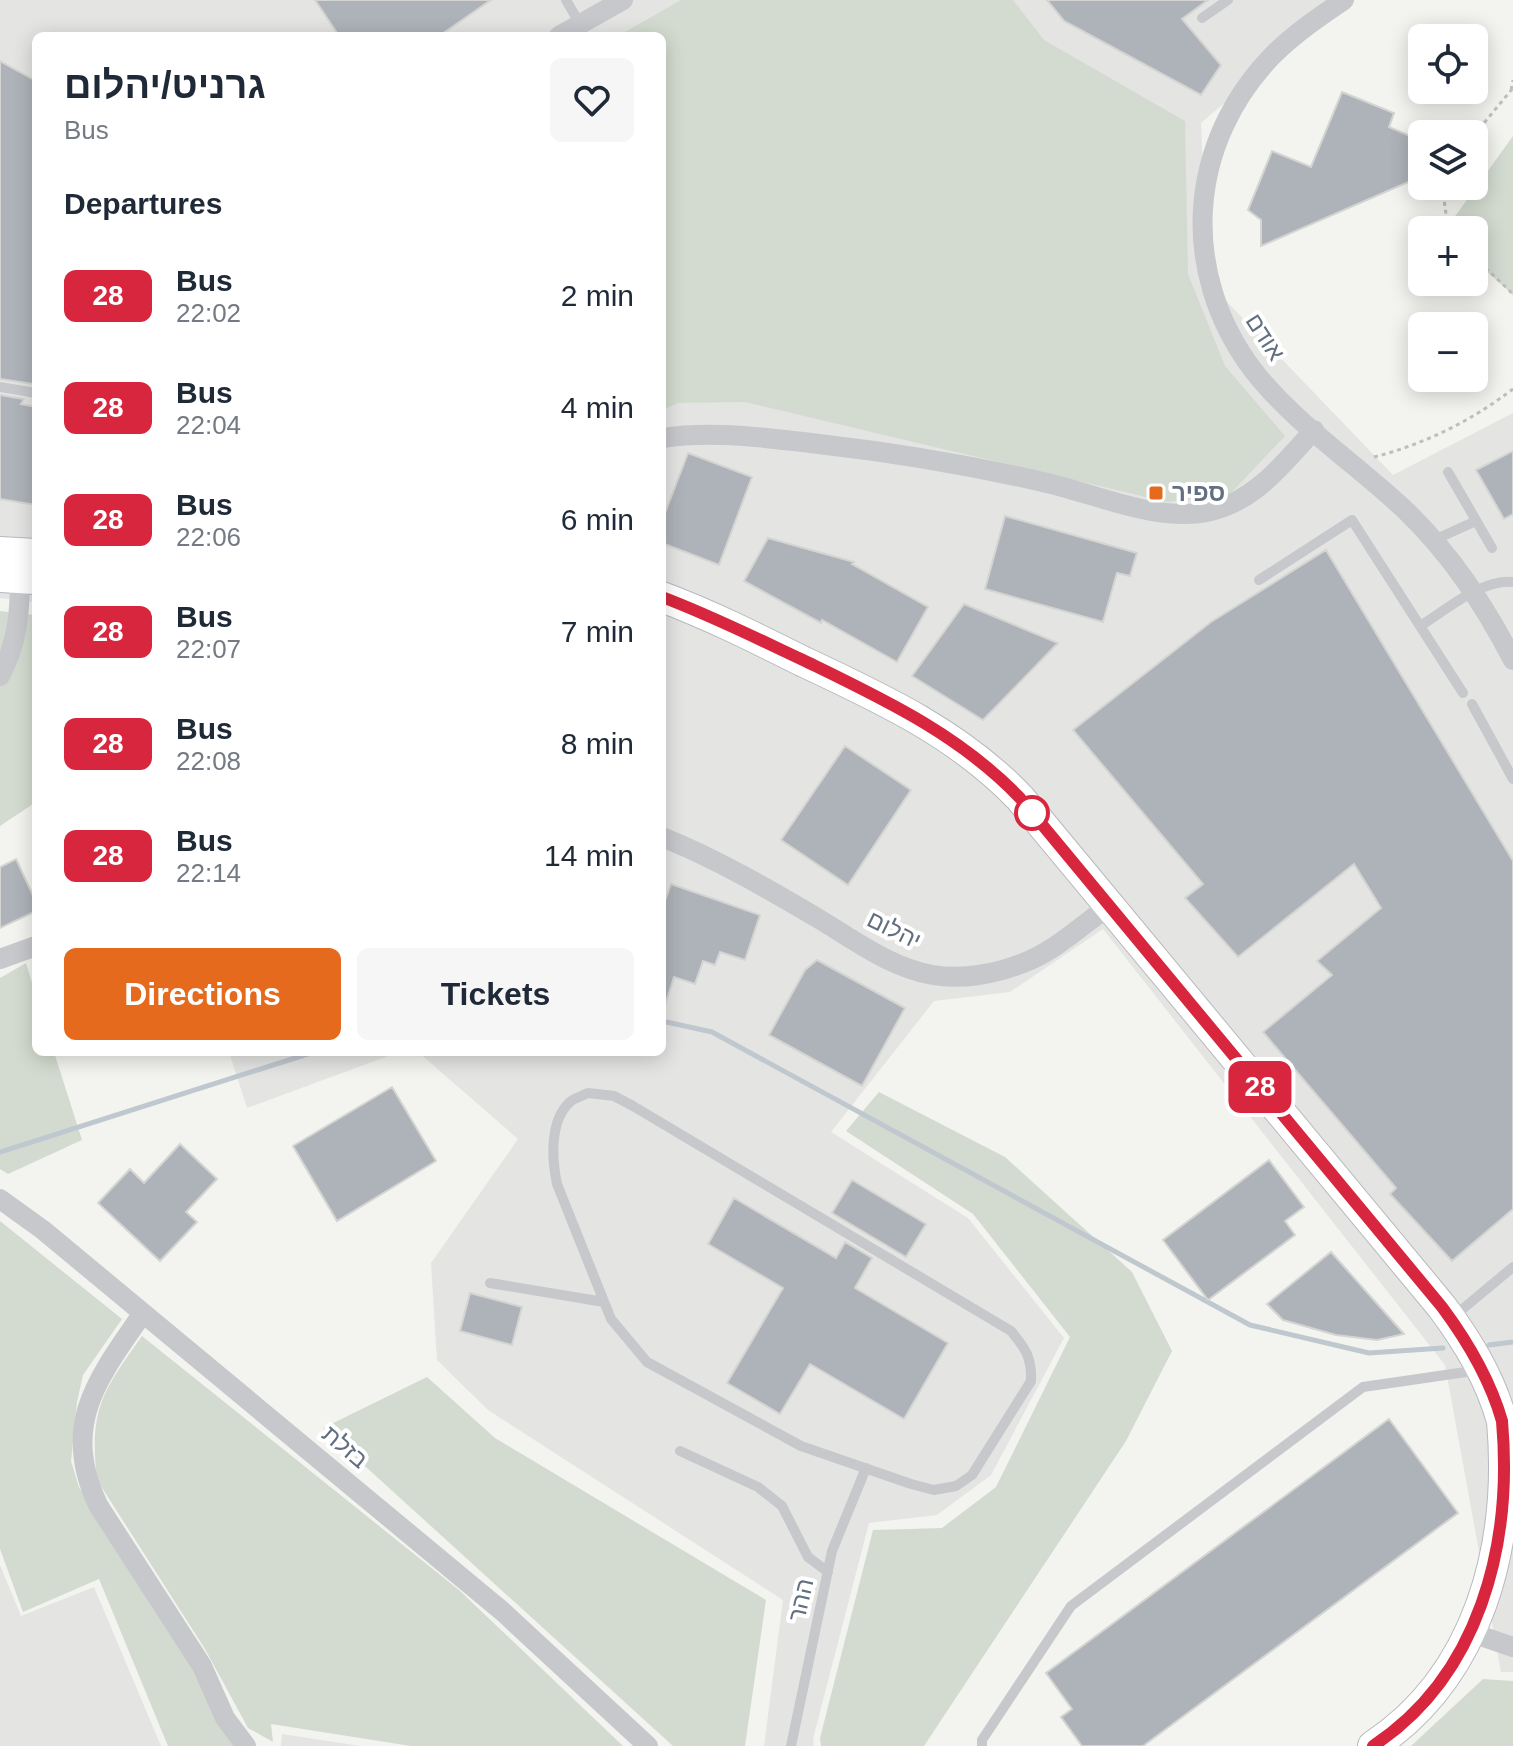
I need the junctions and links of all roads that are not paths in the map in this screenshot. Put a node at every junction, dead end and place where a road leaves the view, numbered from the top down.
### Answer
1 (566, 0) edge
2 (623, 0) edge
3 (1228, 0) edge
4 (1344, 0) edge
5 (1202, 18) dead end
6 (580, 24) junction
7 (566, 32) edge
8 (0, 387) edge
9 (32, 392) edge
10 (1314, 430) junction
11 (666, 438) edge
12 (1448, 472) dead end
13 (1476, 521) junction
14 (1434, 540) junction
15 (1492, 548) dead end
16 (0, 552) edge
17 (23, 572) edge
18 (1259, 580) dead end
19 (1513, 582) edge
20 (1475, 592) junction
21 (666, 599) edge
22 (1420, 626) junction
23 (1513, 660) edge
24 (0, 676) edge
25 (1463, 693) dead end
26 (1472, 704) dead end
27 (1513, 779) edge
28 (666, 839) edge
29 (1109, 906) junction
30 (32, 947) edge
31 (0, 959) edge
32 (0, 1199) edge
33 (1513, 1267) edge
34 (490, 1283) dead end
35 (604, 1302) junction
36 (143, 1313) junction
37 (1451, 1319) junction
38 (1482, 1370) junction
39 (680, 1451) dead end
40 (866, 1468) junction
41 (828, 1572) junction
42 (1478, 1635) junction
43 (1513, 1647) edge
44 (246, 1746) edge
45 (648, 1746) edge
46 (791, 1746) edge
47 (982, 1746) edge
48 (1373, 1746) edge

1 - 6 lane
2 - 6 street
3 - 5 lane
4 - 10 street, אודם
6 - 7 street
8 - 9 lane
10 - 11 street
10 - 14 street, אודם
12 - 13 lane
13 - 14 lane
13 - 15 lane
14 - 20 street, אודם
16 - 17 street
17 - 24 street
18 - 22 lane
19 - 20 lane
20 - 22 lane
20 - 23 street, אודם
21 - 29 street
22 - 25 lane
26 - 27 lane
28 - 29 street, יהלום
29 - 37 street
30 - 31 street
32 - 36 street, בזלת
33 - 37 lane
34 - 35 lane
35 - 40 lane
35 - 40 lane
36 - 44 street
36 - 45 street, בזלת
37 - 38 street
38 - 42 street
38 - 47 lane
39 - 41 lane
40 - 41 lane, ההר
41 - 46 lane, ההר
42 - 43 street
42 - 48 street

